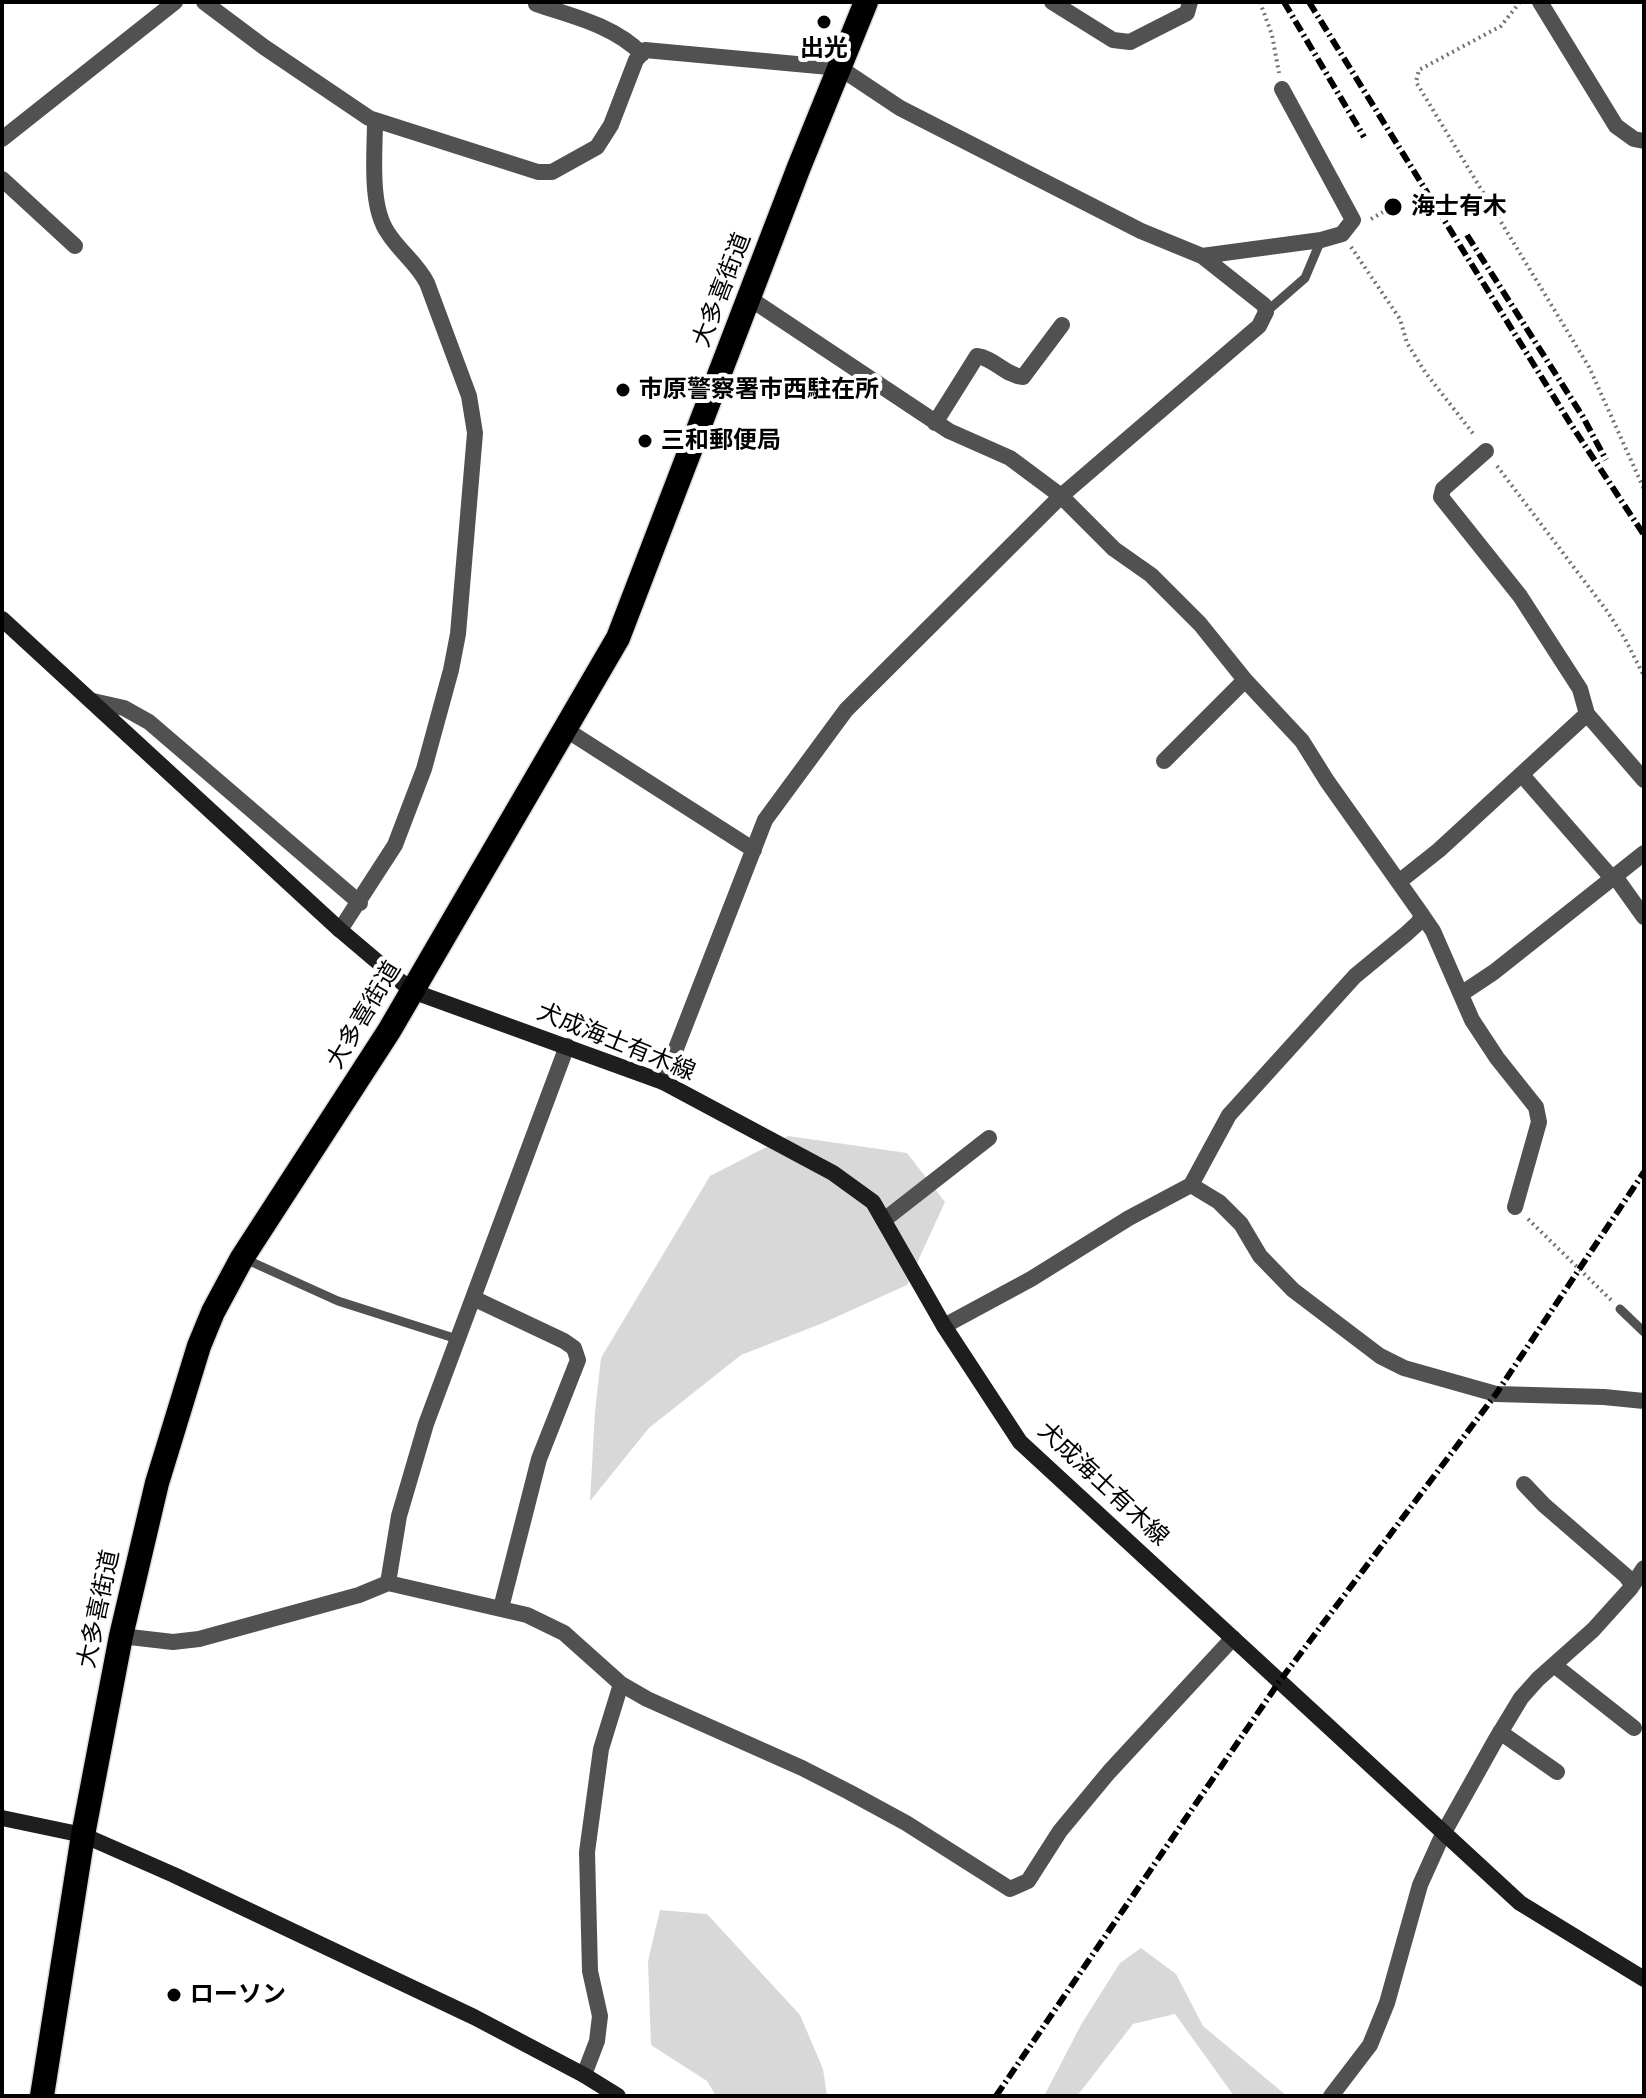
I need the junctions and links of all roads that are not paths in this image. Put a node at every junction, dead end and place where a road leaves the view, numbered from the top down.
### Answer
1 (175, 2) edge
2 (204, 2) edge
3 (866, 2) edge
4 (1052, 2) edge
5 (1190, 2) edge
6 (1540, 2) edge
7 (536, 4) dead end
8 (642, 54) junction
9 (840, 68) junction
10 (1282, 89) road end
11 (375, 120) junction
12 (2, 139) edge
13 (1644, 141) edge
14 (2, 179) edge
15 (1321, 240) junction
16 (75, 246) dead end
17 (1202, 256) junction
18 (749, 298) junction
19 (1266, 312) junction
20 (1062, 325) dead end
21 (935, 423) junction
22 (1486, 451) road end
23 (1061, 496) junction
24 (2, 619) edge
25 (1245, 680) junction
26 (93, 701) junction
27 (1587, 714) junction
28 (565, 729) junction
29 (1164, 761) dead end
30 (1522, 775) junction
31 (1644, 780) edge
32 (754, 850) junction
33 (1644, 853) edge
34 (1612, 876) junction
35 (1400, 881) junction
36 (360, 903) junction
37 (1422, 915) junction
38 (1644, 917) edge
39 (340, 930) junction
40 (412, 991) junction
41 (1461, 994) junction
42 (567, 1046) junction
43 (663, 1082) junction
44 (989, 1138) dead end
45 (1191, 1185) junction
46 (1515, 1207) road end
47 (884, 1220) junction
48 (242, 1258) junction
49 (473, 1298) junction
50 (1620, 1309) road end
51 (944, 1326) junction
52 (1644, 1332) edge
53 (457, 1339) junction
54 (1644, 1401) edge
55 (1524, 1484) dead end
56 (1644, 1568) edge
57 (388, 1583) junction
58 (1630, 1589) junction
59 (501, 1608) junction
60 (121, 1636) junction
61 (1233, 1638) junction
62 (1554, 1665) junction
63 (621, 1684) junction
64 (1634, 1728) dead end
65 (1500, 1732) junction
66 (1557, 1772) dead end
67 (2, 1818) edge
68 (1443, 1834) junction
69 (83, 1835) junction
70 (1644, 1979) edge
71 (584, 2075) junction
72 (42, 2096) edge
73 (618, 2096) edge
74 (1331, 2096) edge

1 - 12 street
2 - 11 street
3 - 9 highway, 大多喜街道
4 - 5 street
6 - 13 street
7 - 8 street
8 - 9 street
8 - 11 street
9 - 17 street
9 - 18 highway, 大多喜街道
10 - 15 street
11 - 36 street
14 - 16 street
15 - 17 street
15 - 19 lane
17 - 19 street
18 - 21 street
18 - 28 highway, 大多喜街道
19 - 23 street
20 - 21 street
21 - 23 street
22 - 27 street
23 - 25 street
23 - 32 street
24 - 26 main road
25 - 29 street
25 - 35 street
26 - 36 street
26 - 39 main road
27 - 30 street
27 - 31 street
28 - 32 street
28 - 40 highway, 大多喜街道
30 - 34 street
30 - 35 street
32 - 43 street
33 - 34 street
34 - 38 street
34 - 41 street
35 - 37 street
36 - 39 street
37 - 41 street
37 - 45 street
39 - 40 main road
40 - 42 main road, 犬成海士有木線
40 - 48 highway, 大多喜街道
41 - 46 street
42 - 43 main road, 犬成海士有木線
42 - 49 street
43 - 47 main road, 犬成海士有木線
44 - 47 street
45 - 51 street
45 - 54 street
47 - 51 main road, 犬成海士有木線
48 - 53 lane
48 - 60 highway, 大多喜街道
49 - 53 street
49 - 59 street
50 - 52 lane
51 - 61 main road, 犬成海士有木線
53 - 57 street
55 - 58 street
56 - 58 street
57 - 59 street
57 - 60 street
58 - 62 street
59 - 63 street
60 - 69 highway, 大多喜街道
61 - 63 street
61 - 68 main road, 犬成海士有木線
62 - 64 street
62 - 65 street
63 - 71 street
65 - 66 street
65 - 68 street
67 - 69 main road
68 - 70 main road, 犬成海士有木線
68 - 74 street
69 - 71 main road
69 - 72 highway, 大多喜街道
71 - 73 main road

